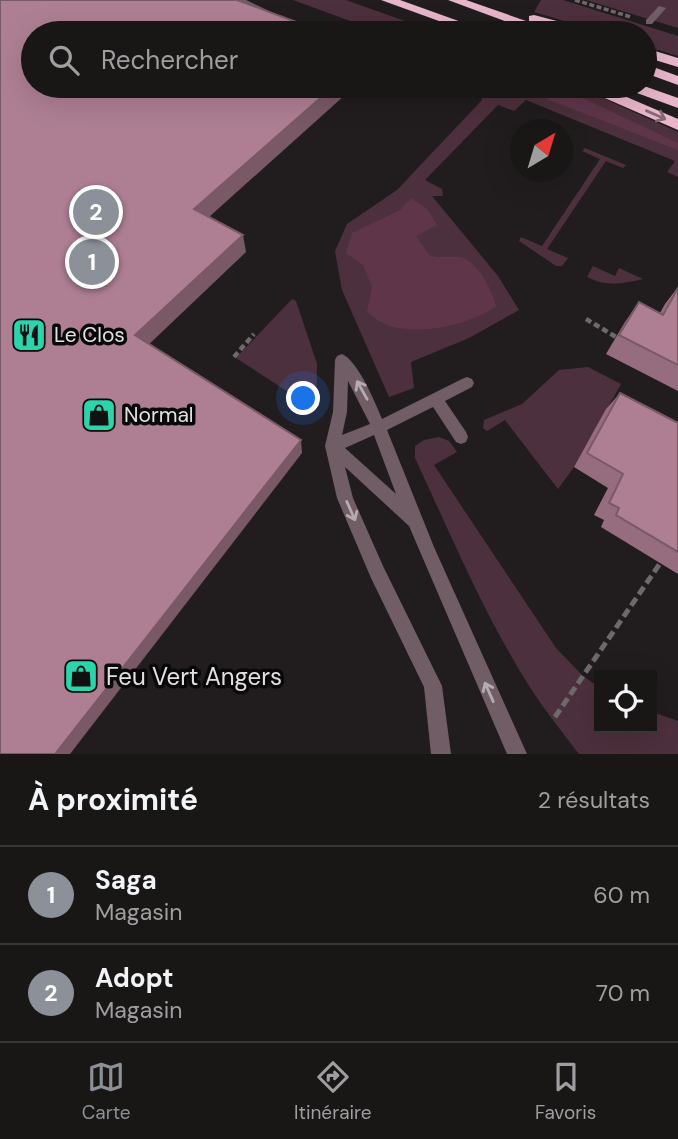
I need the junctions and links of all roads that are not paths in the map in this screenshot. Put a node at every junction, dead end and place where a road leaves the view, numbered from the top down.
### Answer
1 (239, 0) edge
2 (377, 0) edge
3 (387, 0) edge
4 (454, 0) edge
5 (662, 8) dead end
6 (490, 12) junction
7 (280, 18) edge
8 (425, 21) edge
9 (449, 21) edge
10 (515, 21) edge
11 (548, 21) edge
12 (650, 21) edge
13 (657, 56) edge
14 (678, 63) edge
15 (657, 73) edge
16 (678, 81) edge
17 (657, 95) edge
18 (616, 98) edge
19 (678, 103) edge
20 (678, 125) edge
21 (467, 383) dead end
22 (436, 400) junction
23 (380, 426) junction
24 (461, 437) dead end
25 (332, 446) junction
26 (415, 521) junction
27 (441, 754) edge
28 (517, 754) edge

1 - 7 lane
2 - 8 highway
3 - 9 highway
4 - 6 highway
5 - 12 lane
6 - 10 highway
6 - 11 highway
13 - 14 highway
15 - 16 highway
17 - 19 highway
18 -> 20 highway
21 - 22 lane
22 - 23 lane
22 - 24 lane
23 - 25 lane
23 -> 25 lane
23 - 26 lane
25 - 26 lane
25 -> 27 lane
28 -> 26 lane

